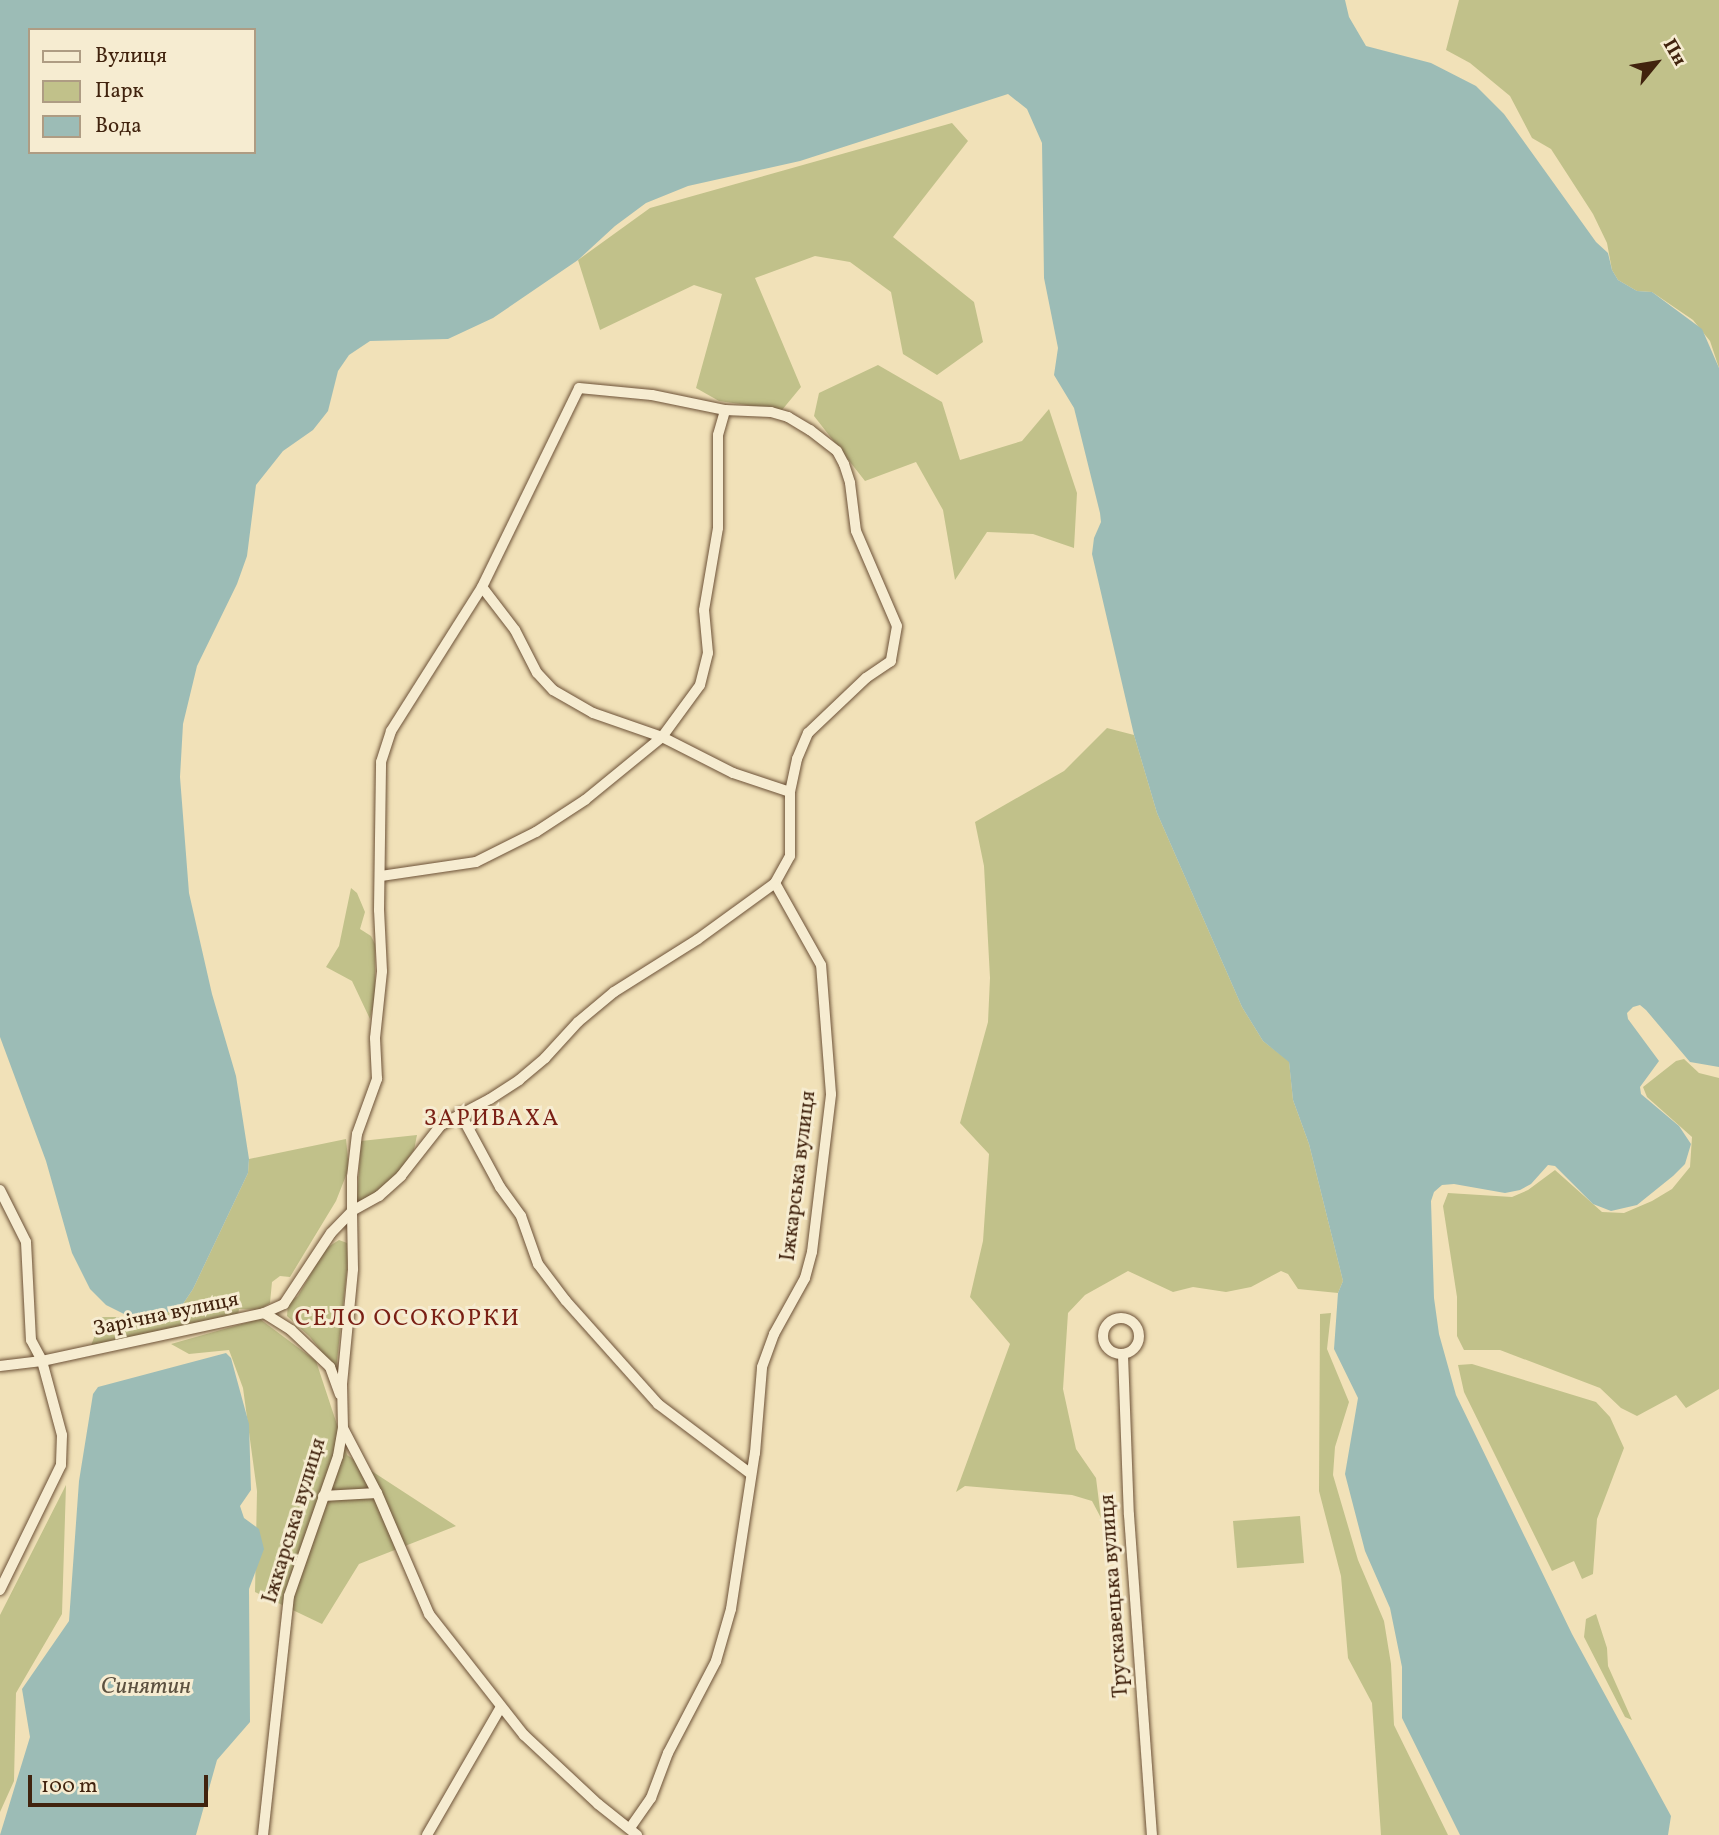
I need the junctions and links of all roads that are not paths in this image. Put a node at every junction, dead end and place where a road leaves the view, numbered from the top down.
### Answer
1 (725, 410) junction
2 (482, 587) junction
3 (662, 737) junction
4 (790, 792) junction
5 (381, 876) junction
6 (775, 883) junction
7 (460, 1113) junction
8 (0, 1190) edge
9 (352, 1211) junction
10 (264, 1313) junction
11 (1123, 1355) dead end
12 (42, 1361) junction
13 (0, 1366) edge
14 (341, 1398) junction
15 (343, 1428) junction
16 (751, 1474) junction
17 (377, 1493) junction
18 (323, 1496) junction
19 (0, 1590) edge
20 (501, 1707) junction
21 (634, 1832) edge
22 (262, 1835) edge
23 (427, 1835) edge
24 (1152, 1835) edge

1 - 2 street
1 - 3 street
1 - 4 street
2 - 3 street
2 - 5 street
3 - 4 street
3 - 5 street
4 - 6 street
5 - 9 street
6 - 7 street
6 - 16 street, Іжкарська вулиця
7 - 9 street
7 - 16 street
8 - 12 street
9 - 10 street
9 - 14 street, Іжкарська вулиця
10 - 12 street, Зарічна вулиця
10 - 14 street, Зарічна вулиця
11 - 24 street, Трускавецька вулиця
12 - 13 street, Зарічна вулиця
12 - 19 street
14 - 15 street, Іжкарська вулиця
15 - 17 street, Іжкарська вулиця
15 - 18 street, Іжкарська вулиця
16 - 21 street, Іжкарська вулиця
17 - 18 street
17 - 20 street, Іжкарська вулиця
18 - 22 street, Іжкарська вулиця
20 - 21 street, Іжкарська вулиця
20 - 23 street

